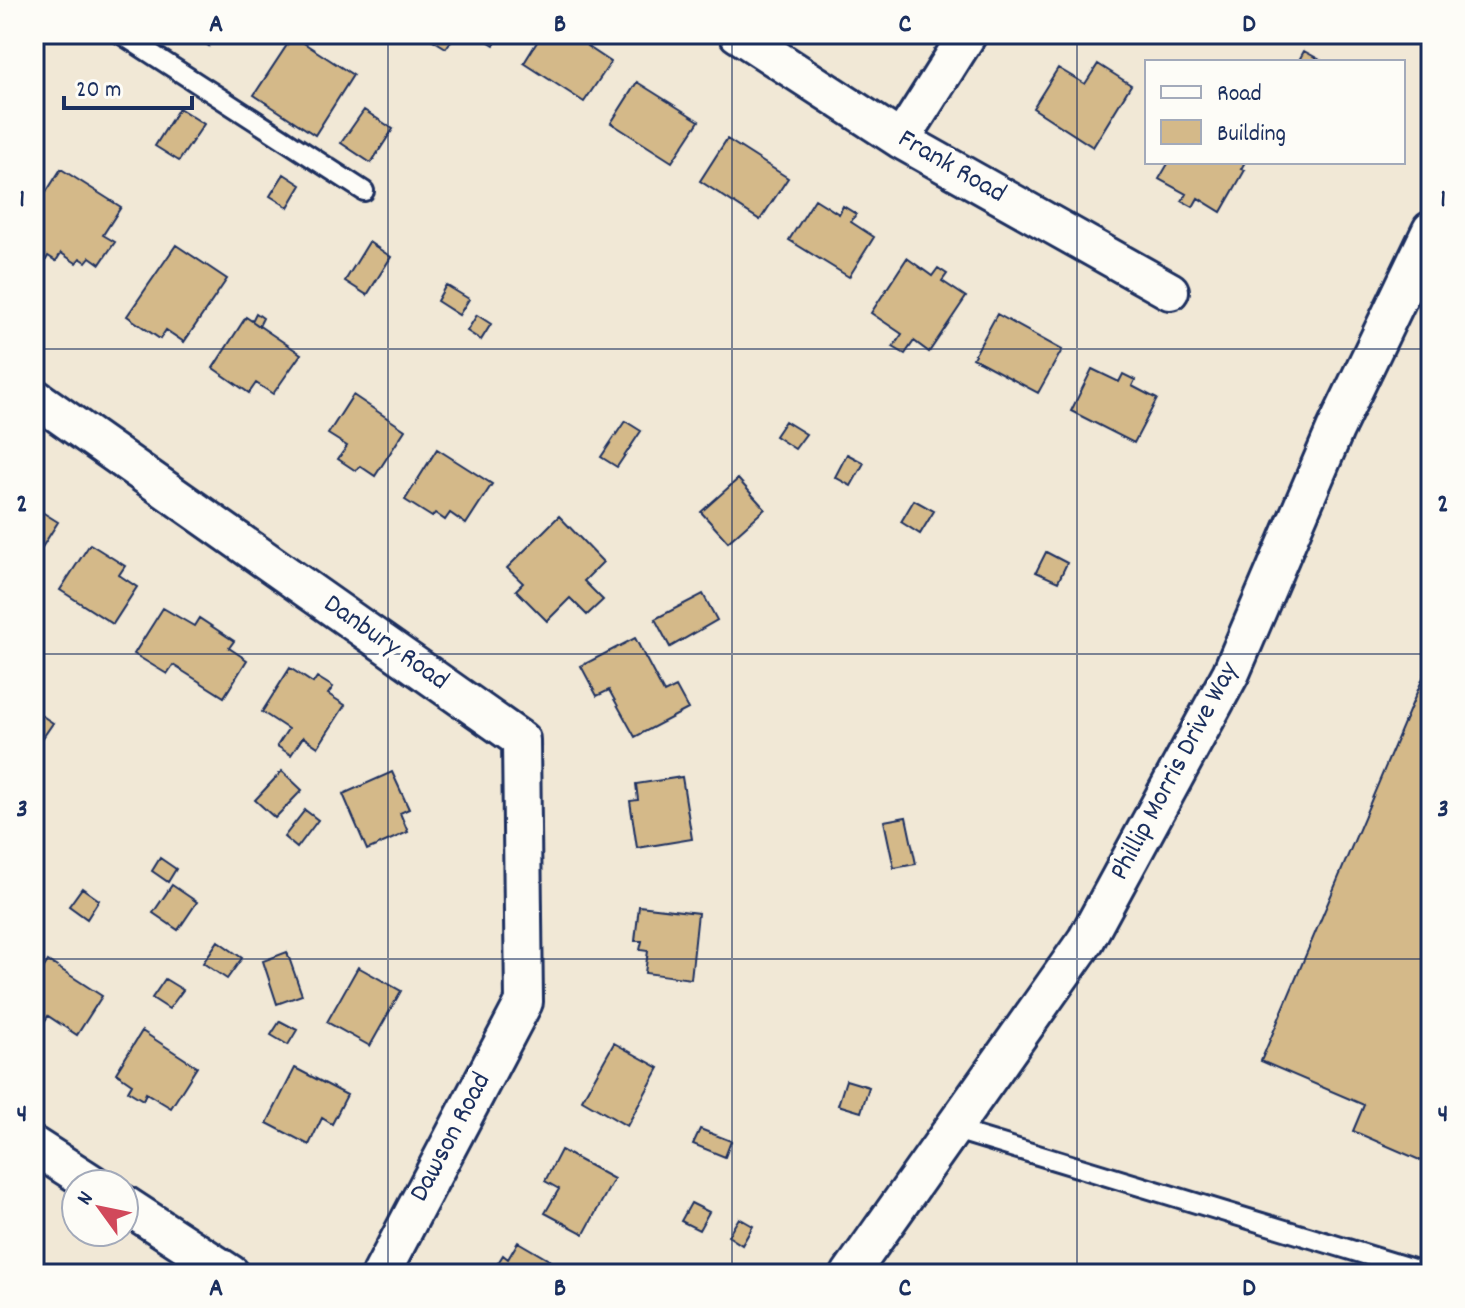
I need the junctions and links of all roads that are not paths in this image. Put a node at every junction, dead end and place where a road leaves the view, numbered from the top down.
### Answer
1 (121, 34) edge
2 (738, 34) edge
3 (968, 34) edge
4 (901, 140) junction
5 (364, 191) dead end
6 (1431, 230) edge
7 (1170, 291) dead end
8 (34, 397) edge
9 (524, 1002) joint
10 (952, 1129) junction
11 (34, 1146) edge
12 (68, 1168) edge
13 (140, 1214) edge
14 (231, 1274) edge
15 (381, 1274) edge
16 (850, 1274) edge
17 (1430, 1274) edge

1 - 5 lane
2 - 4 street, Frank Road
3 - 4 street
4 - 7 street, Frank Road
6 - 10 street, Phillip Morris Drive Way
8 - 9 street, Danbury Road
9 - 15 street, Dawson Road
10 - 16 street, Phillip Morris Drive Way
10 - 17 lane
11 - 12 street
13 - 14 street

